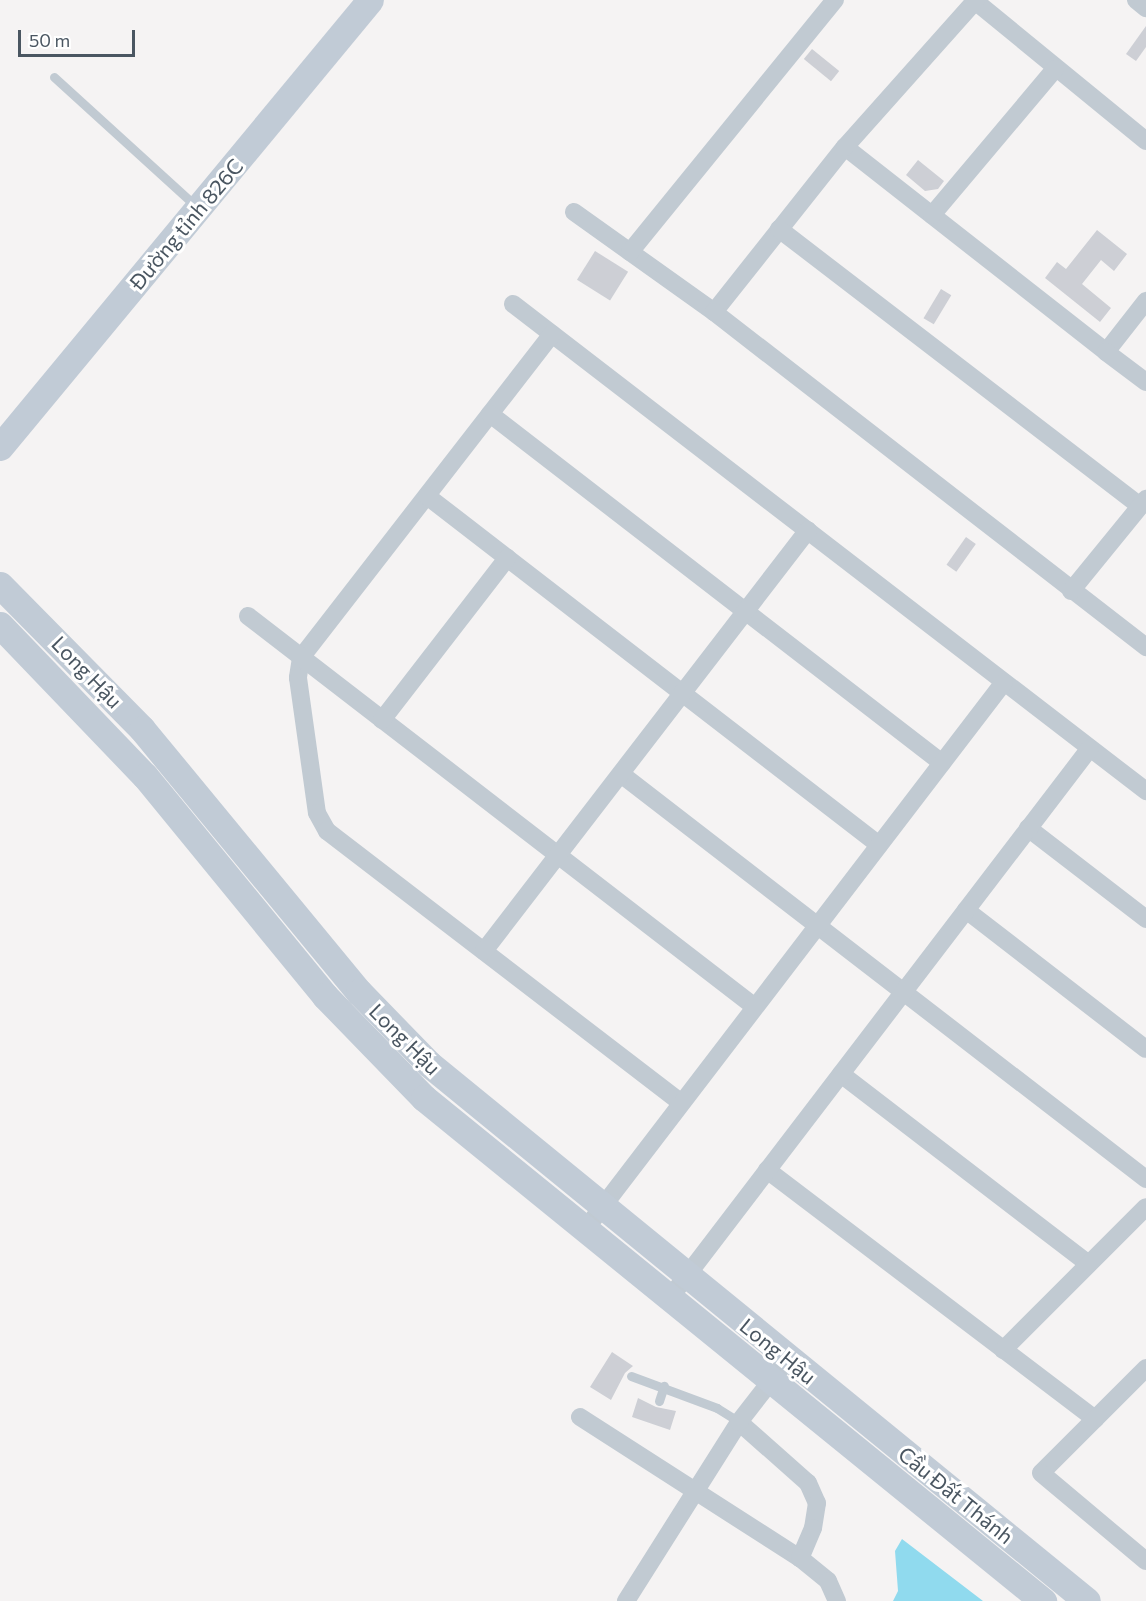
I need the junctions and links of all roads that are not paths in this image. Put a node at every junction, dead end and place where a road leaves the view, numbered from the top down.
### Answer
1 (370, 0) edge
2 (835, 0) edge
3 (1136, 0) edge
4 (976, 1) edge
5 (1146, 8) edge
6 (1056, 69) junction
7 (54, 76) dead end
8 (1146, 141) edge
9 (845, 147) junction
10 (198, 209) junction
11 (574, 212) dead end
12 (933, 215) junction
13 (779, 229) junction
14 (630, 252) junction
15 (1146, 301) edge
16 (513, 304) dead end
17 (714, 312) junction
18 (552, 334) junction
19 (1106, 352) junction
20 (1146, 382) edge
21 (490, 414) junction
22 (0, 447) edge
23 (427, 496) junction
24 (1143, 502) edge
25 (808, 530) junction
26 (507, 558) junction
27 (0, 585) edge
28 (1071, 591) junction
29 (745, 611) junction
30 (248, 616) dead end
31 (0, 625) edge
32 (1146, 647) edge
33 (301, 658) junction
34 (1004, 682) junction
35 (682, 693) junction
36 (382, 720) junction
37 (1090, 748) junction
38 (942, 763) junction
39 (621, 774) junction
40 (1146, 791) edge
41 (1028, 828) junction
42 (879, 845) junction
43 (558, 855) junction
44 (966, 910) junction
45 (1146, 919) edge
46 (818, 926) junction
47 (484, 951) junction
48 (903, 992) junction
49 (755, 1007) junction
50 (1146, 1049) edge
51 (841, 1074) junction
52 (681, 1103) junction
53 (767, 1170) junction
54 (1146, 1179) edge
55 (1146, 1207) edge
56 (601, 1208) junction
57 (584, 1230) junction
58 (1089, 1264) junction
59 (686, 1276) junction
60 (669, 1299) junction
61 (1003, 1350) junction
62 (788, 1359) junction
63 (1146, 1368) edge
64 (631, 1376) dead end
65 (770, 1381) junction
66 (664, 1386) junction
67 (659, 1401) dead end
68 (580, 1417) dead end
69 (1095, 1419) junction
70 (739, 1422) junction
71 (874, 1429) joint
72 (857, 1451) joint
73 (694, 1492) junction
74 (800, 1558) junction
75 (1146, 1562) edge
76 (626, 1601) edge
77 (837, 1601) edge
78 (1043, 1601) edge
79 (1087, 1601) edge

1 - 10 main road, Đường tỉnh 826C
2 - 14 street
3 - 5 street
4 - 6 street
4 - 9 street
6 - 8 street
6 - 12 street
7 - 10 lane
9 - 12 street
9 - 13 street
10 - 22 main road, Đường tỉnh 826C
11 - 14 street
12 - 19 street
13 - 17 street
13 - 24 street
14 - 17 street
15 - 19 street
16 - 18 street
17 - 28 street
18 - 21 street
18 - 25 street
19 - 20 street
21 - 23 street
21 - 29 street
23 - 26 street
23 - 33 street
24 - 28 street
25 - 29 street
25 - 34 street
26 - 35 street
26 - 36 street
27 - 56 main road, Long Hậu
28 - 32 street
29 - 35 street
29 - 38 street
30 - 33 street
31 - 57 main road, Long Hậu
33 - 36 street
33 - 47 street
34 - 37 street
34 - 38 street
35 - 39 street
35 - 42 street
36 - 43 street
37 - 40 street
37 - 41 street
38 - 42 street
39 - 43 street
39 - 46 street
41 - 44 street
41 - 45 street
42 - 46 street
43 - 47 street
43 - 49 street
44 - 48 street
44 - 50 street
46 - 48 street
46 - 49 street
47 - 52 street
48 - 51 street
48 - 54 street
49 - 52 street
51 - 53 street
51 - 58 street
52 - 56 street
53 - 59 street
53 - 61 street
55 - 58 street
56 - 57 street
56 - 59 main road, Long Hậu
57 - 60 main road, Long Hậu
58 - 61 street
59 - 60 street
59 - 62 main road, Long Hậu
60 - 65 main road, Long Hậu
61 - 69 street
62 - 65 street
62 - 71 main road, Long Hậu
63 - 69 street
64 - 66 lane
65 - 70 street
65 - 72 main road, Long Hậu
66 - 67 lane
66 - 70 lane
68 - 73 street
69 - 75 street
70 - 73 street
70 - 74 street
71 - 79 main road, Cầu Đất Thánh
72 - 78 main road, Cầu Đất Thánh
73 - 74 street
73 - 76 street
74 - 77 street

